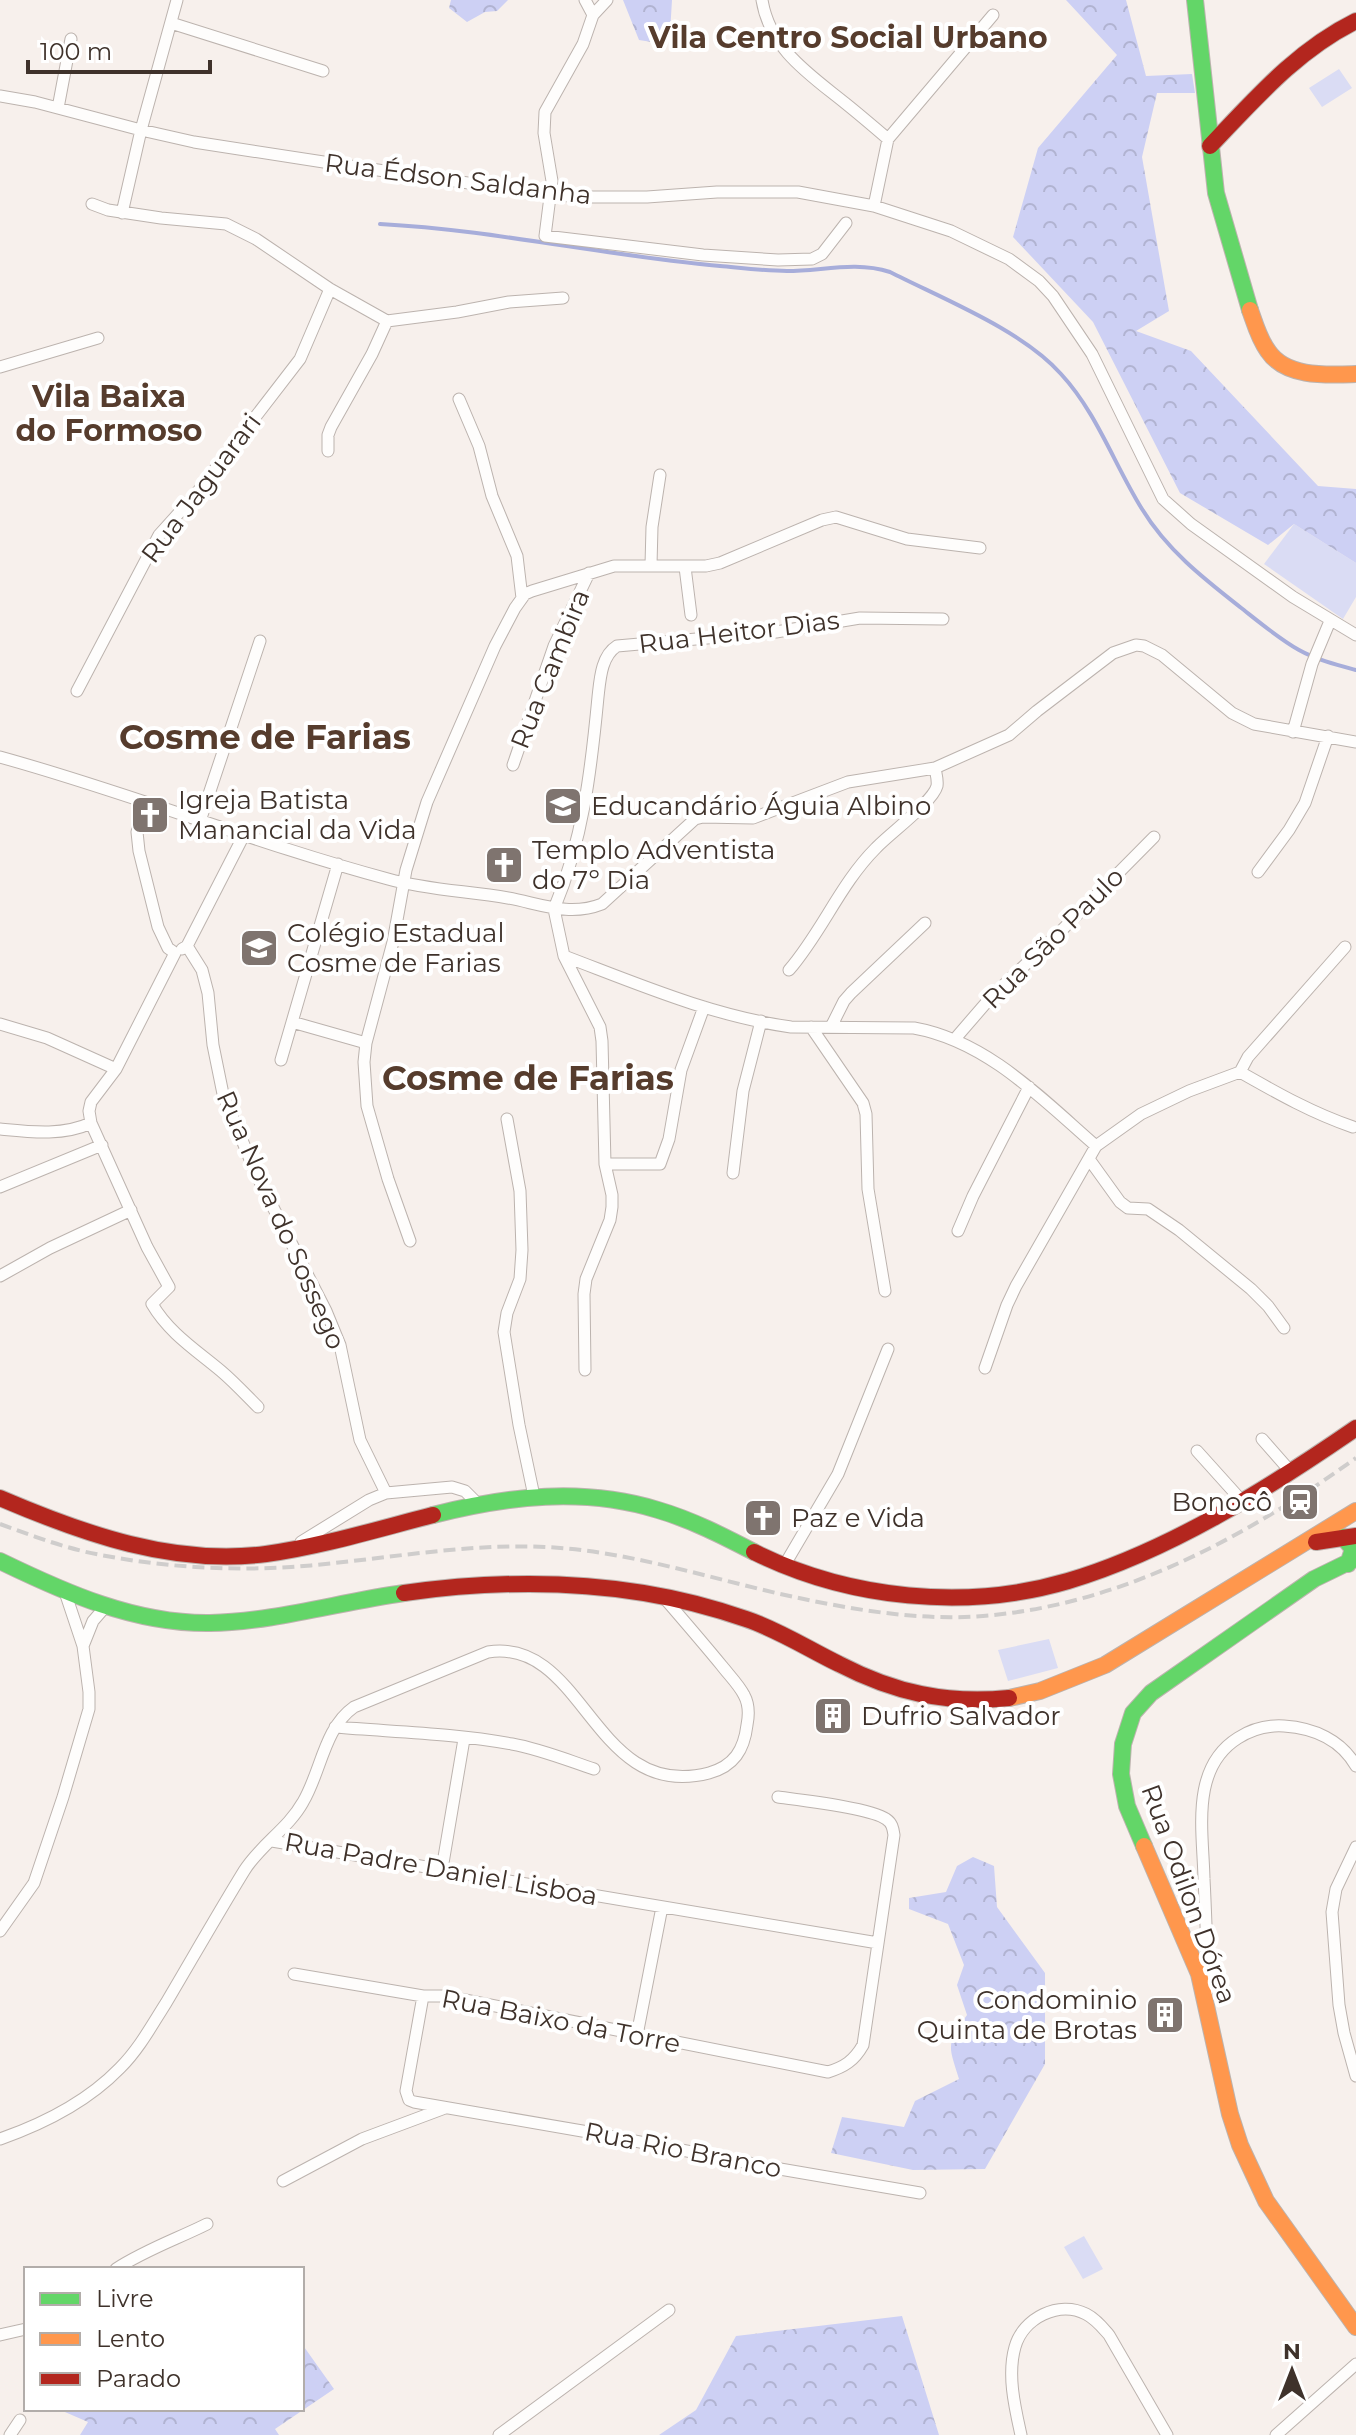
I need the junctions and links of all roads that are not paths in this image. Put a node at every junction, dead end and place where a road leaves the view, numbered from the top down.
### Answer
1 (177, 0) edge
2 (585, 0) edge
3 (607, 0) edge
4 (762, 0) edge
5 (1195, 0) edge
6 (1356, 14) edge
7 (593, 15) junction
8 (993, 15) dead end
9 (1356, 21) edge
10 (171, 23) junction
11 (1336, 29) junction
12 (71, 39) dead end
13 (323, 71) dead end
14 (0, 96) edge
15 (58, 108) junction
16 (141, 130) junction
17 (888, 139) junction
18 (1210, 146) junction
19 (552, 195) junction
20 (92, 204) dead end
21 (874, 206) junction
22 (122, 213) junction
23 (846, 223) dead end
24 (330, 289) junction
25 (563, 298) dead end
26 (387, 321) junction
27 (98, 338) dead end
28 (0, 367) edge
29 (1356, 374) edge
30 (459, 399) dead end
31 (328, 451) dead end
32 (660, 475) dead end
33 (980, 548) dead end
34 (651, 565) junction
35 (685, 567) junction
36 (589, 573) junction
37 (522, 598) junction
38 (691, 615) dead end
39 (943, 619) dead end
40 (1330, 621) junction
41 (1356, 635) edge
42 (260, 641) dead end
43 (77, 691) dead end
44 (1293, 732) junction
45 (1328, 736) junction
46 (1356, 742) edge
47 (0, 757) edge
48 (513, 765) dead end
49 (935, 768) junction
50 (145, 804) junction
51 (200, 821) junction
52 (244, 835) junction
53 (1154, 837) dead end
54 (338, 864) junction
55 (1258, 872) dead end
56 (403, 883) junction
57 (554, 909) junction
58 (925, 923) dead end
59 (187, 946) junction
60 (1345, 947) dead end
61 (175, 953) junction
62 (564, 956) junction
63 (789, 970) dead end
64 (704, 1007) junction
65 (761, 1021) junction
66 (292, 1022) junction
67 (0, 1024) edge
68 (811, 1027) junction
69 (831, 1027) junction
70 (954, 1040) junction
71 (366, 1043) junction
72 (281, 1060) dead end
73 (116, 1069) junction
74 (1240, 1072) junction
75 (1029, 1087) junction
76 (507, 1119) dead end
77 (91, 1123) junction
78 (1353, 1127) dead end
79 (0, 1129) edge
80 (102, 1145) junction
81 (1096, 1146) junction
82 (1089, 1159) junction
83 (605, 1164) junction
84 (733, 1173) dead end
85 (0, 1187) edge
86 (131, 1210) junction
87 (958, 1231) dead end
88 (410, 1241) dead end
89 (0, 1276) edge
90 (885, 1291) dead end
91 (1284, 1328) dead end
92 (888, 1349) dead end
93 (985, 1368) dead end
94 (585, 1370) dead end
95 (258, 1407) dead end
96 (1356, 1428) edge
97 (1262, 1439) dead end
98 (1197, 1451) dead end
99 (1291, 1472) junction
100 (0, 1492) edge
101 (386, 1493) junction
102 (534, 1496) junction
103 (0, 1498) edge
104 (1242, 1501) junction
105 (479, 1506) junction
106 (20, 1507) junction
107 (1356, 1511) edge
108 (1350, 1536) edge
109 (1300, 1545) junction
110 (287, 1551) junction
111 (0, 1561) edge
112 (784, 1566) junction
113 (1353, 1566) edge
114 (65, 1592) junction
115 (663, 1597) junction
116 (106, 1606) junction
117 (83, 1646) junction
118 (335, 1727) junction
119 (464, 1739) junction
120 (1356, 1766) edge
121 (594, 1769) dead end
122 (778, 1797) dead end
123 (272, 1841) junction
124 (1356, 1847) edge
125 (442, 1869) junction
126 (662, 1907) junction
127 (0, 1931) edge
128 (878, 1943) junction
129 (294, 1974) dead end
130 (423, 1996) junction
131 (1209, 2012) junction
132 (637, 2035) junction
133 (1356, 2076) edge
134 (445, 2108) junction
135 (0, 2139) edge
136 (283, 2181) dead end
137 (920, 2193) dead end
138 (207, 2224) dead end
139 (119, 2267) edge
140 (669, 2310) dead end
141 (1356, 2327) edge
142 (24, 2329) edge
143 (0, 2335) edge
144 (1356, 2364) edge
145 (20, 2420) dead end
146 (10, 2435) edge
147 (499, 2435) edge
148 (1021, 2435) edge
149 (1167, 2435) edge
150 (1276, 2435) edge

1 - 10 street
2 - 7 street
3 - 7 street
4 - 17 street
5 - 18 main road
6 - 11 street
7 - 19 street
8 - 17 street
9 - 11 main road
10 - 13 street
10 - 16 street
11 - 18 main road
12 - 15 street
14 - 15 street, Rua Édson Saldanha
15 - 16 street, Rua Édson Saldanha
16 - 19 street, Rua Édson Saldanha
16 - 22 street
17 - 21 street
18 - 29 main road
19 - 21 street, Rua Édson Saldanha
19 - 23 street
20 - 22 street
21 - 40 street, Rua Édson Saldanha
22 - 24 street
24 - 26 street
24 - 43 street, Rua Jaguarari
25 - 26 street
26 - 31 street
27 - 28 street
30 - 37 street
32 - 34 street
33 - 35 street
34 - 35 street
34 - 36 street
35 - 38 street
36 - 37 street
36 - 48 street, Rua Cambira
37 - 56 street
39 - 57 street, Rua Heitor Dias
40 - 41 street, Rua Édson Saldanha
40 - 44 street
42 - 51 street
44 - 45 street
44 - 49 street
45 - 46 street
45 - 55 street
47 - 50 street
49 - 57 street
49 - 63 street
50 - 51 street
50 - 61 street
51 - 52 street
52 - 54 street
52 - 59 street
53 - 70 street, Rua São Paulo
54 - 56 street
54 - 66 street
56 - 57 street
56 - 71 street
57 - 62 street
58 - 69 street
59 - 61 street
59 - 101 street, Rua Nova do Sossego
60 - 74 street
61 - 73 street
62 - 64 street
62 - 83 street
64 - 65 street
64 - 83 street
65 - 68 street
65 - 84 street
66 - 71 street
66 - 72 street
67 - 73 street
68 - 69 street
68 - 90 street
69 - 70 street
70 - 75 street
71 - 88 street
73 - 77 street
74 - 78 street
74 - 81 street
75 - 81 street
75 - 87 street
76 - 102 street
77 - 79 street
77 - 80 street
80 - 85 street
80 - 86 street
81 - 82 street
82 - 91 street
82 - 93 street
83 - 94 street
86 - 89 street
86 - 95 street
92 - 112 street
96 - 99 main road
97 - 99 street
98 - 104 street
99 - 104 main road
100 - 106 street
101 - 105 street
101 - 110 street
102 - 105 main road
102 - 112 main road
103 - 106 main road
104 - 112 main road
105 - 110 main road
106 - 110 main road
107 - 109 main road
108 - 109 main road
108 - 113 main road
109 - 115 main road
111 - 114 main road
113 - 131 main road, Rua Odilon Dórea
114 - 116 main road
114 - 117 street
115 - 116 main road
115 - 118 street
116 - 117 street
117 - 127 street
118 - 119 street
118 - 123 street
119 - 121 street
119 - 125 street
120 - 131 street
122 - 128 street
123 - 125 street, Rua Padre Daniel Lisboa
123 - 135 street, Rua Padre Daniel Lisboa
124 - 133 street
125 - 126 street, Rua Padre Daniel Lisboa
126 - 128 street, Rua Padre Daniel Lisboa
126 - 132 street
128 - 132 street, Rua Baixo da Torre
129 - 130 street, Rua Baixo da Torre
130 - 132 street, Rua Baixo da Torre
130 - 134 street, Rua Rio Branco
131 - 141 main road, Rua Odilon Dórea
134 - 136 street
134 - 137 street, Rua Rio Branco
138 - 139 street
140 - 147 street
142 - 143 street
144 - 150 street
145 - 146 street
148 - 149 street

